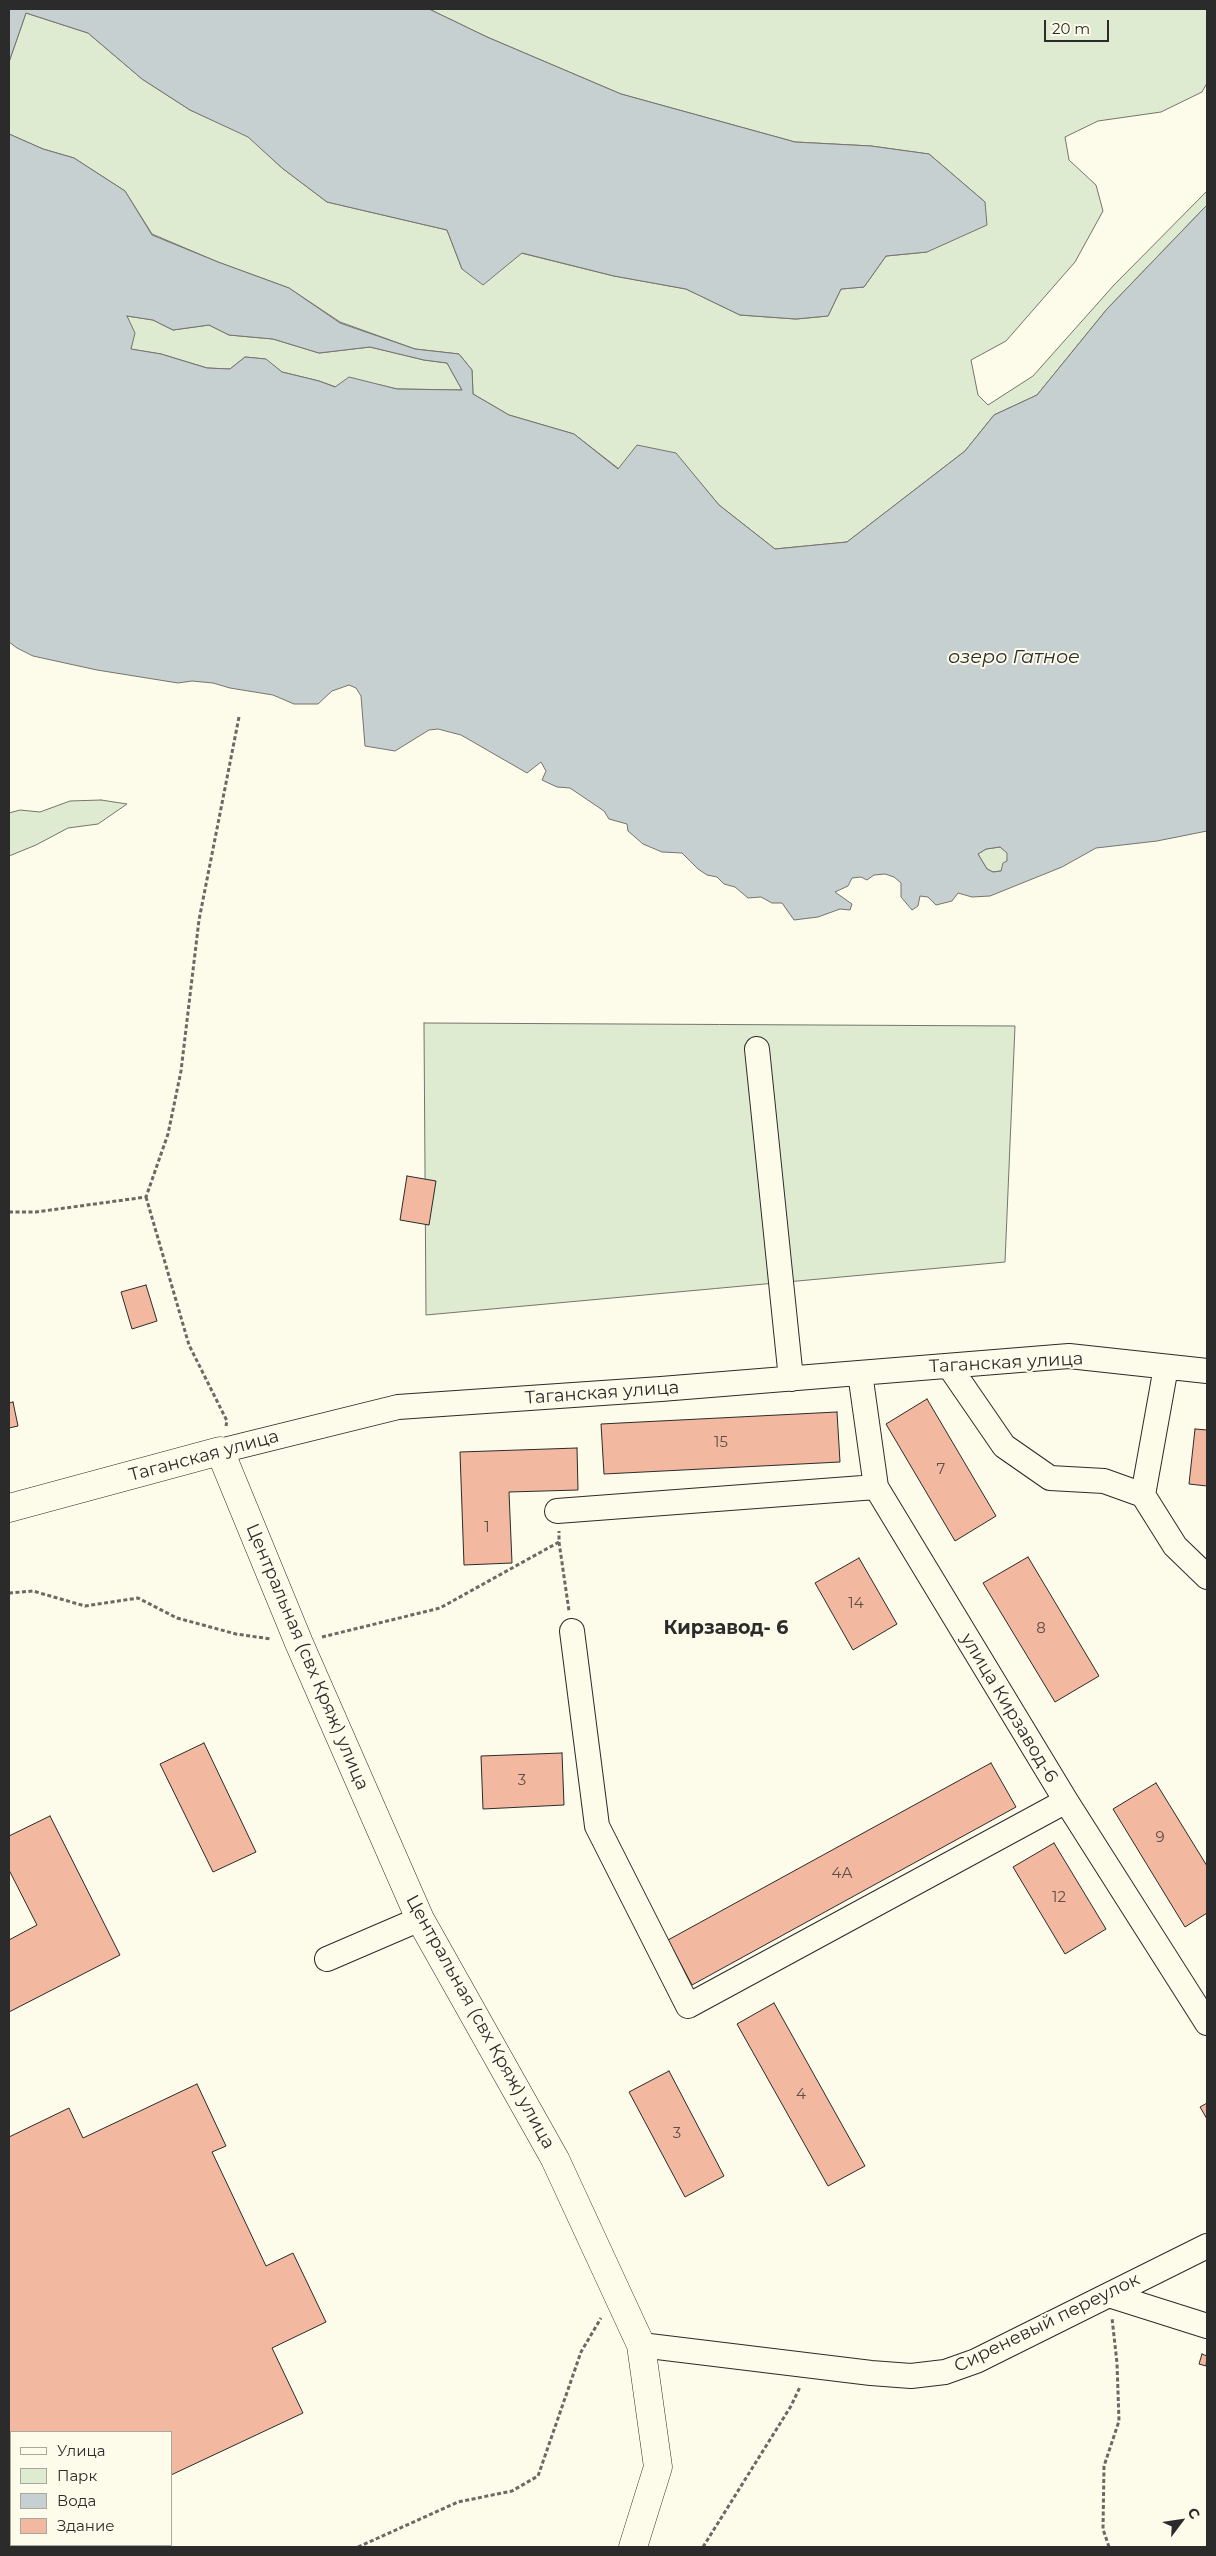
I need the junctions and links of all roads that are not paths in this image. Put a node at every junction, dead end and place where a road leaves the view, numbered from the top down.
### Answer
1 (757, 1049) dead end
2 (948, 1366) junction
3 (1166, 1367) junction
4 (1207, 1371) edge
5 (860, 1373) junction
6 (791, 1378) junction
7 (220, 1451) junction
8 (876, 1487) junction
9 (1143, 1495) junction
10 (9, 1508) edge
11 (557, 1511) road end
12 (1207, 1577) edge
13 (572, 1631) road end
14 (1066, 1801) junction
15 (420, 1919) junction
16 (327, 1959) dead end
17 (1207, 2023) edge
18 (1207, 2246) edge
19 (1109, 2295) junction
20 (1207, 2326) edge
21 (641, 2345) junction
22 (633, 2547) edge

1 - 6 street
2 - 3 street, Таганская улица
2 - 5 street, Таганская улица
2 - 9 street
3 - 4 street, Таганская улица
3 - 9 street
5 - 6 street, Таганская улица
5 - 8 street, улица Кирзавод-6
6 - 7 street, Таганская улица
7 - 10 main road, Таганская улица
7 - 15 main road, Центральная (свх Кряж) улица
8 - 11 street
8 - 14 street, улица Кирзавод-6
9 - 12 street
13 - 14 street
14 - 17 street, улица Кирзавод-6
15 - 16 street
15 - 21 main road, Центральная (свх Кряж) улица
18 - 19 street, Сиреневый переулок
19 - 20 street
19 - 21 street, Сиреневый переулок
21 - 22 main road, Центральная (свх Кряж) улица

